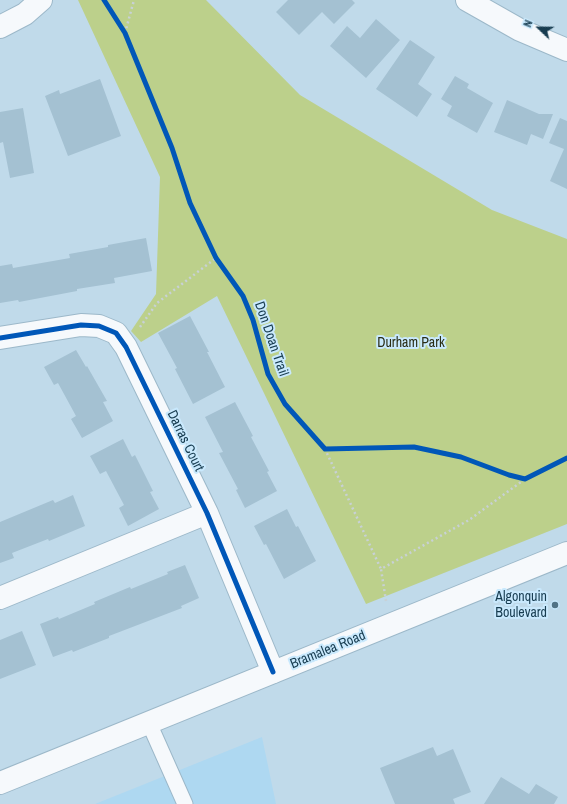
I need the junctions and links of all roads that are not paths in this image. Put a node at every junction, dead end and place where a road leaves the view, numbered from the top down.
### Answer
1 (41, 0) edge
2 (467, 0) edge
3 (0, 27) edge
4 (567, 50) edge
5 (0, 338) edge
6 (207, 513) junction
7 (567, 553) edge
8 (0, 598) edge
9 (273, 672) junction
10 (149, 723) junction
11 (0, 783) edge
12 (184, 804) edge

1 - 3 street
2 - 4 street
5 - 6 street, Darras Court
6 - 8 street
6 - 9 street, Darras Court
7 - 9 street, Bramalea Road
9 - 10 street, Bramalea Road
10 - 11 street, Bramalea Road
10 - 12 lane

